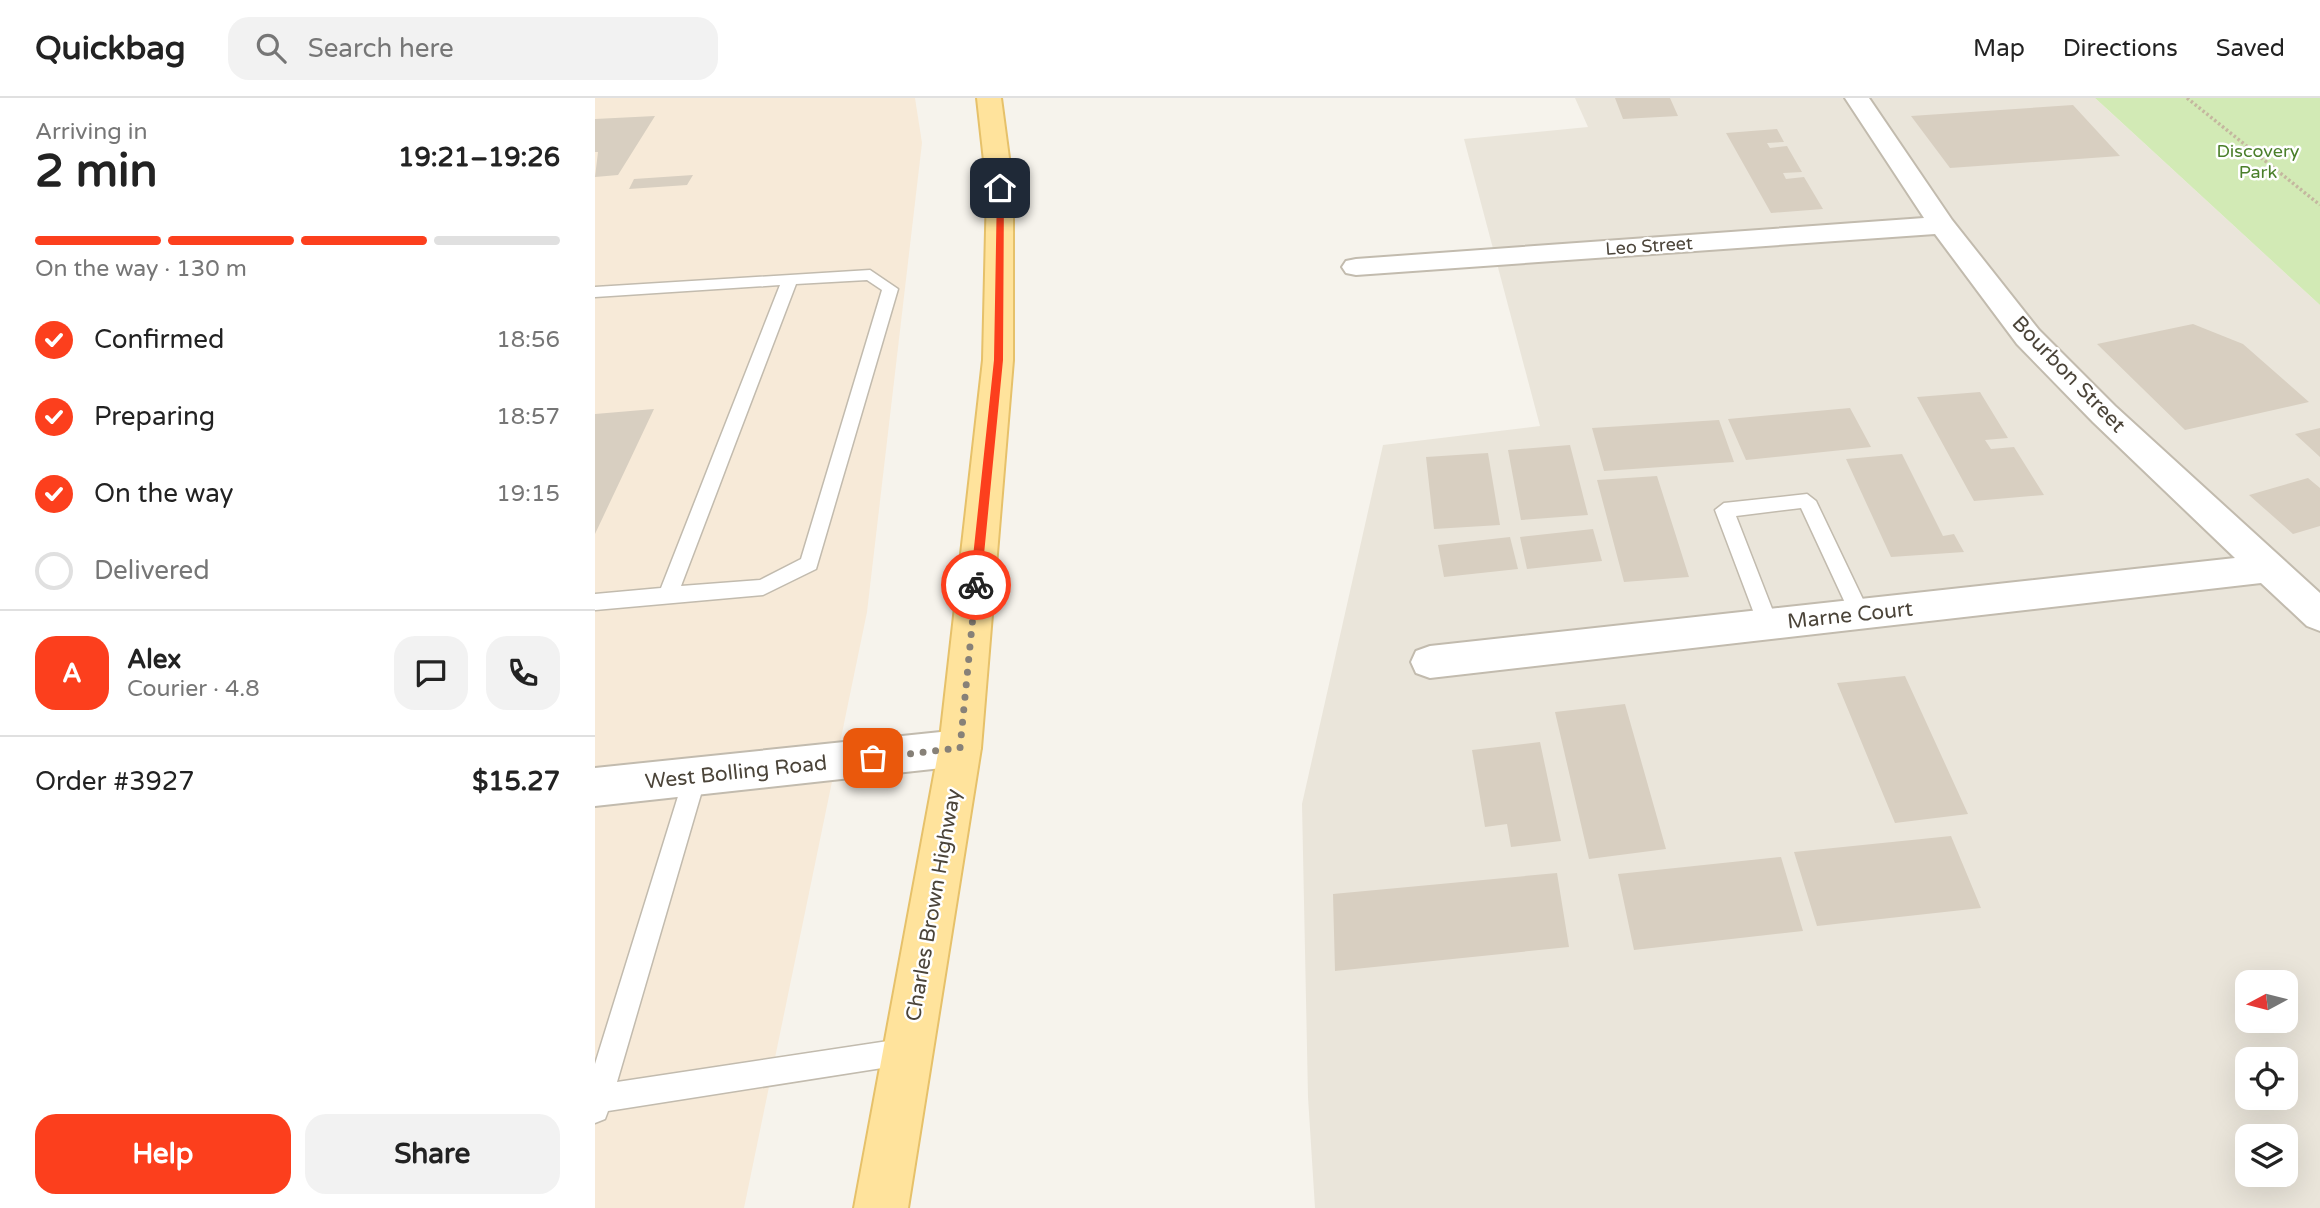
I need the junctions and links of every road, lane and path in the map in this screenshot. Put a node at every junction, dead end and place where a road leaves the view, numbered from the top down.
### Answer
1 (989, 98) edge
2 (1857, 98) edge
3 (2187, 98) edge
4 (2320, 205) edge
5 (1942, 225) junction
6 (1356, 267) dead end
7 (791, 278) junction
8 (595, 292) edge
9 (2270, 568) junction
10 (669, 595) junction
11 (595, 602) edge
12 (1860, 614) junction
13 (2320, 616) edge
14 (1768, 624) junction
15 (1430, 662) dead end
16 (960, 748) junction
17 (695, 777) junction
18 (595, 788) edge
19 (908, 1051) junction
20 (596, 1104) edge
21 (881, 1208) edge

1 - 16 main road, Charles Brown Highway
2 - 5 street, Bourbon Street
3 - 4 path
5 - 6 street, Leo Street
5 - 9 street, Bourbon Street
7 - 8 lane
7 - 10 lane
7 - 10 lane
9 - 12 street, Marne Court
9 - 13 street, Bourbon Street
10 - 11 lane
12 - 14 street, Marne Court
12 - 14 lane
14 - 15 street, Marne Court
16 - 17 street, West Bolling Road
16 - 19 main road, Charles Brown Highway
17 - 18 street, West Bolling Road
17 - 20 lane
19 - 20 lane
19 - 21 main road, Charles Brown Highway

